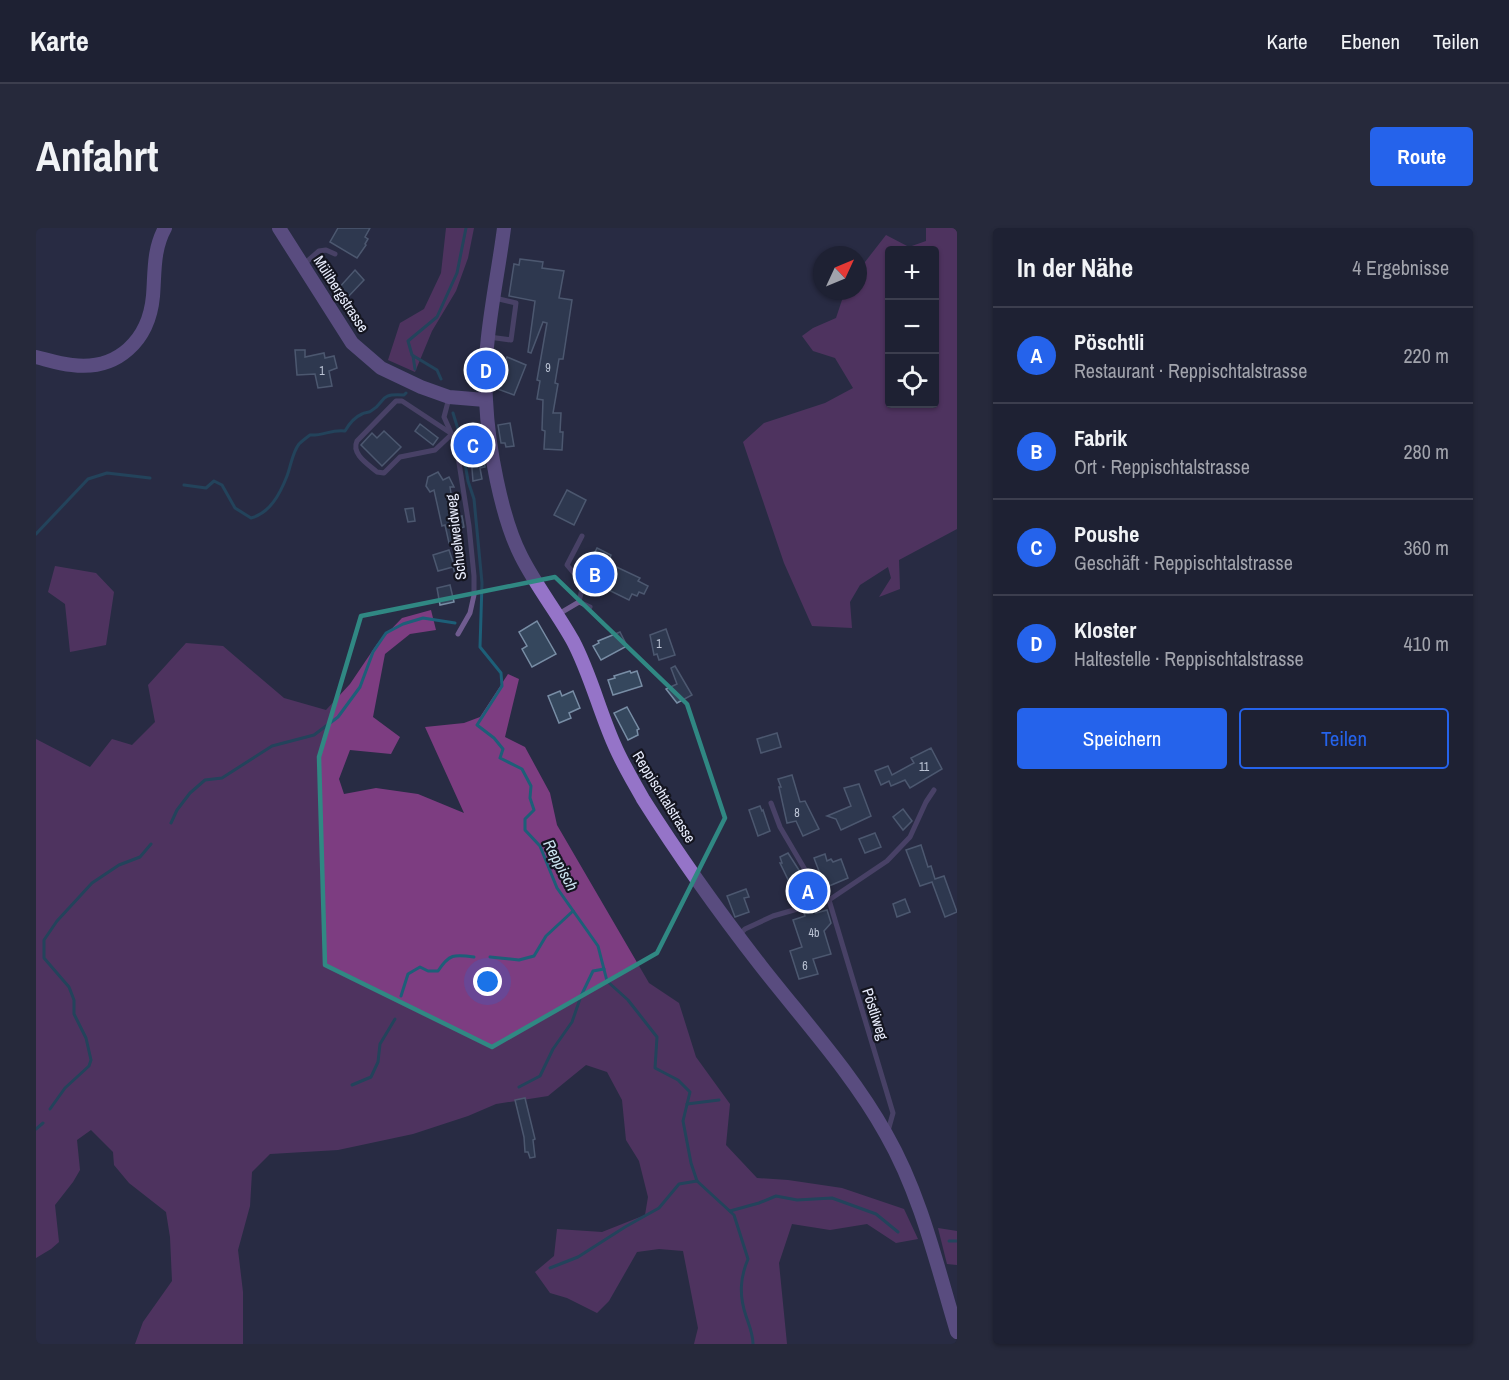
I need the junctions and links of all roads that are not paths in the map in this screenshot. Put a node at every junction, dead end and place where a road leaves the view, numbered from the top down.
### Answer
1 (165, 228) edge
2 (279, 228) edge
3 (504, 228) edge
4 (335, 254) dead end
5 (303, 265) junction
6 (495, 298) junction
7 (489, 337) junction
8 (36, 357) edge
9 (449, 397) junction
10 (485, 400) junction
11 (452, 434) junction
12 (582, 536) dead end
13 (579, 602) junction
14 (590, 607) dead end
15 (557, 615) junction
16 (458, 634) dead end
17 (934, 790) dead end
18 (771, 803) dead end
19 (826, 901) junction
20 (738, 936) junction
21 (886, 1135) junction
22 (957, 1332) edge

1 - 8 main road
2 - 5 main road, Mülibergstrasse
3 - 6 main road, Reppischtalstrasse
4 - 5 lane
5 - 9 main road, Mülibergstrasse
6 - 7 main road, Reppischtalstrasse
6 - 7 lane
7 - 10 main road, Reppischtalstrasse
9 - 10 main road, Mülibergstrasse
9 - 11 lane, Schuelweidweg
10 - 15 main road, Reppischtalstrasse
11 - 11 lane
11 - 16 lane, Schuelweidweg
12 - 13 lane
13 - 14 lane
13 - 15 lane
15 - 20 main road, Reppischtalstrasse
17 - 19 lane
18 - 19 lane, Pöstliweg
19 - 20 lane
19 - 21 lane, Pöstliweg
20 - 21 main road, Reppischtalstrasse
21 - 22 main road, Reppischtalstrasse

